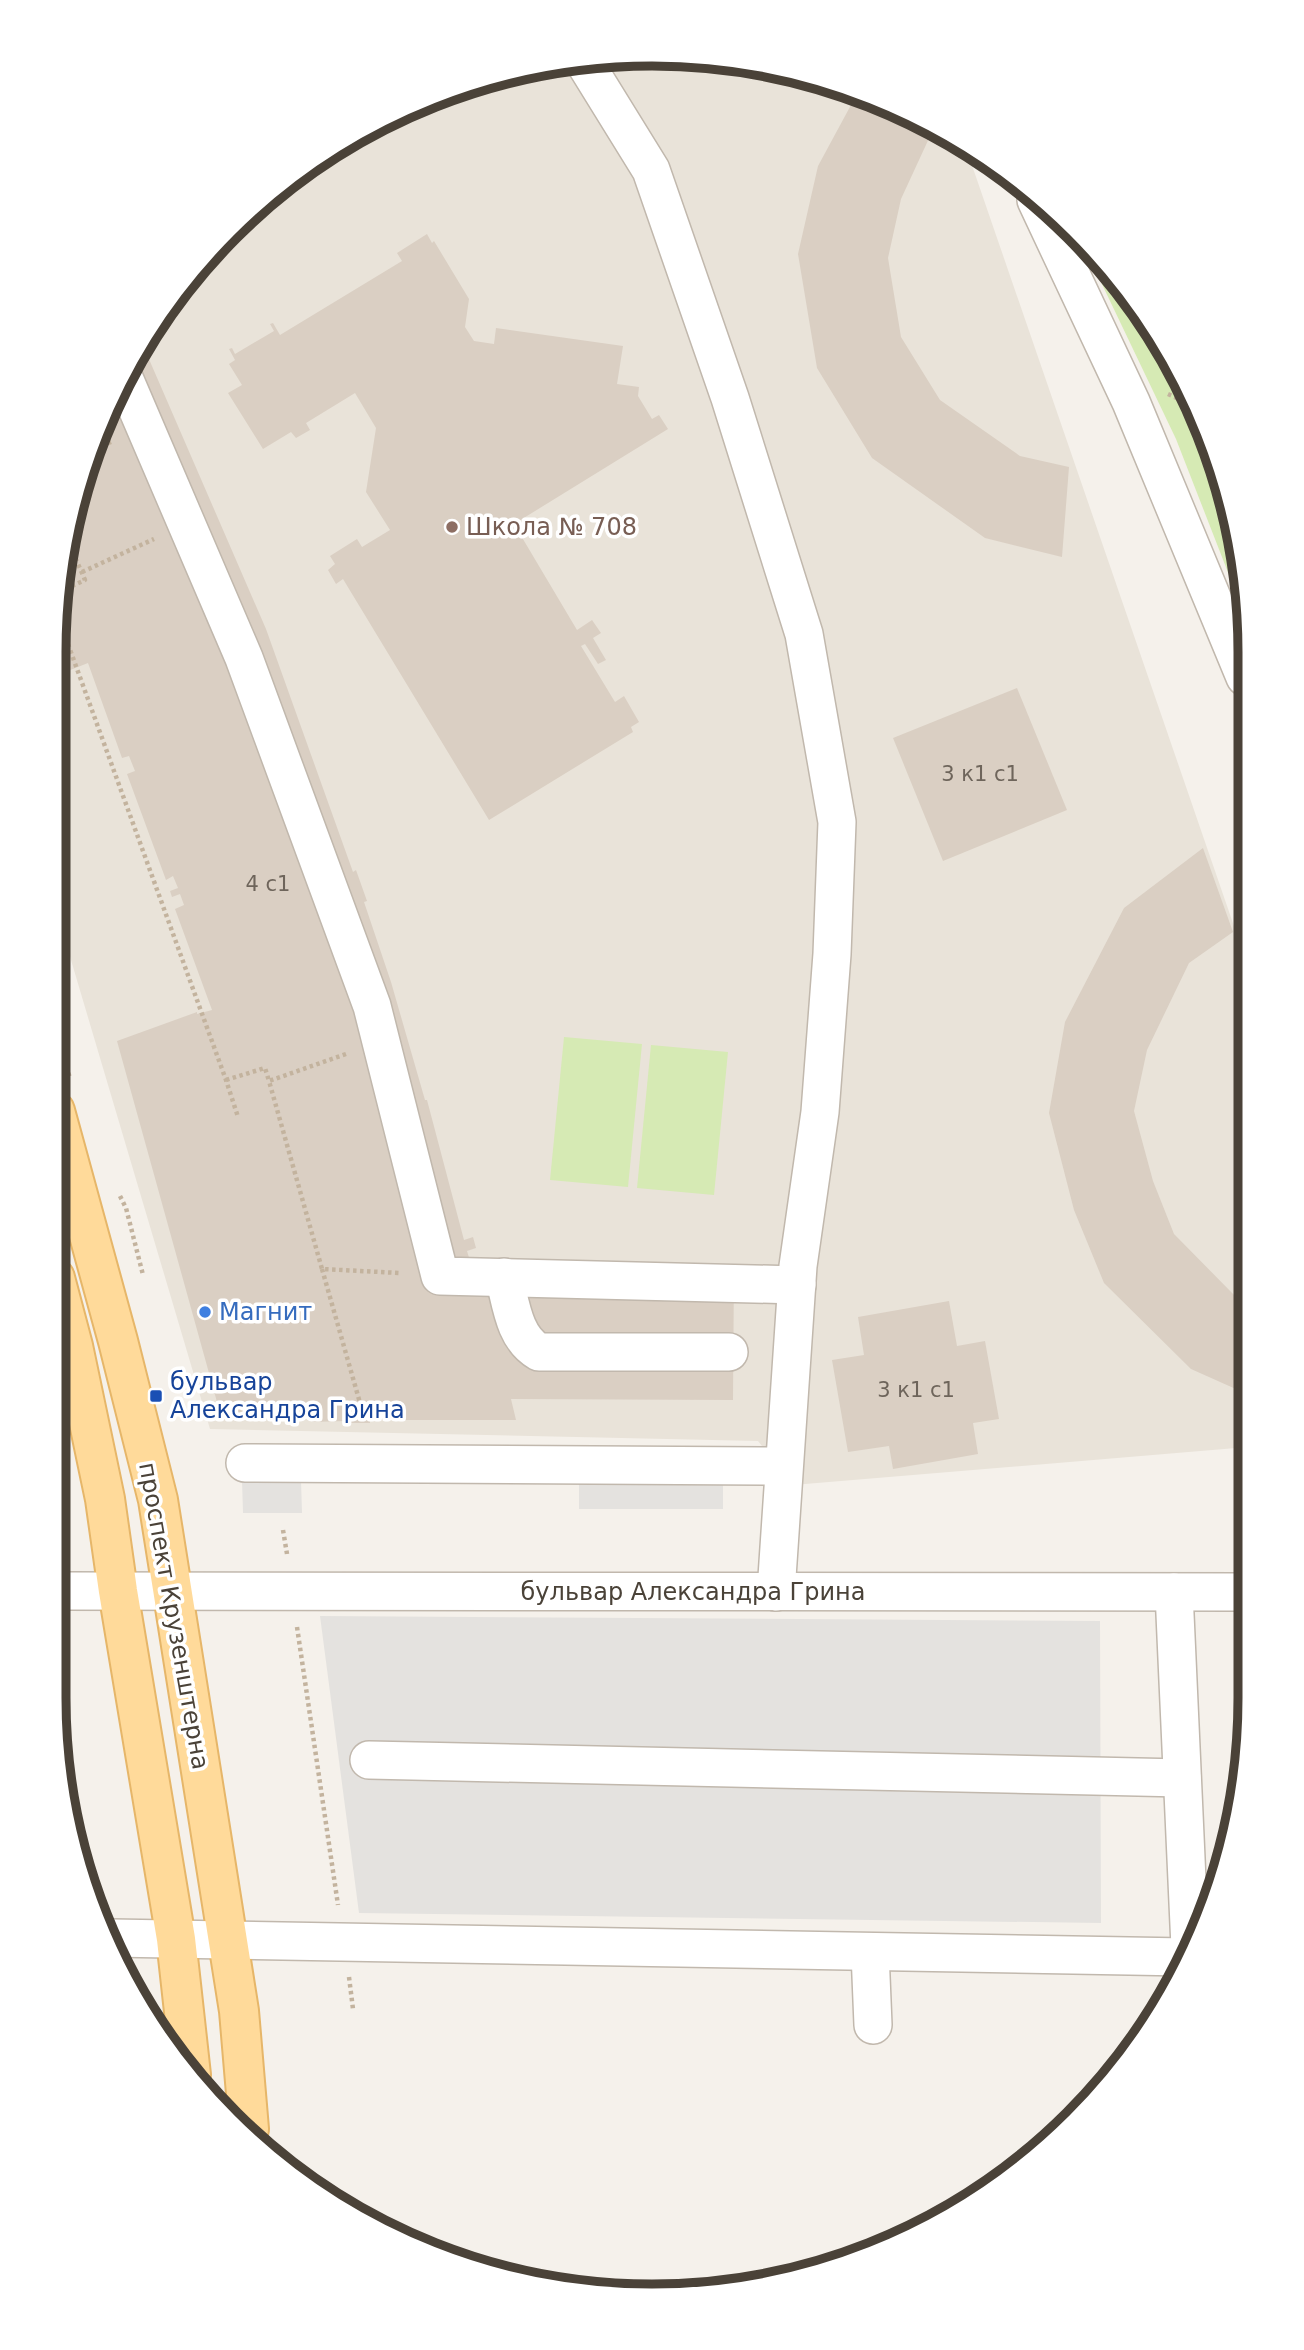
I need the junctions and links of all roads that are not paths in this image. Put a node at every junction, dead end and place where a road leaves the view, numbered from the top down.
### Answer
1 (589, 71) edge
2 (1044, 218) edge
3 (129, 389) edge
4 (1238, 660) edge
5 (66, 1151) edge
6 (504, 1278) junction
7 (797, 1284) junction
8 (66, 1317) edge
9 (729, 1352) dead end
10 (245, 1463) dead end
11 (783, 1466) junction
12 (66, 1591) edge
13 (118, 1591) junction
14 (173, 1591) junction
15 (776, 1592) junction
16 (1174, 1592) junction
17 (1238, 1592) edge
18 (369, 1760) dead end
19 (1182, 1778) junction
20 (1189, 1930) edge
21 (118, 1938) edge
22 (176, 1940) junction
23 (229, 1941) junction
24 (870, 1952) junction
25 (1177, 1957) edge
26 (873, 2025) dead end
27 (189, 2056) edge
28 (248, 2122) edge

1 - 7 street
2 - 4 street
3 - 6 street
5 - 14 main road, проспект Крузенштерна
6 - 7 street
6 - 9 street
7 - 11 street
8 - 13 main road, проспект Крузенштерна
10 - 11 street
11 - 15 street
12 - 13 street, бульвар Александра Грина
13 - 14 street, бульвар Александра Грина
13 - 22 main road, проспект Крузенштерна
14 - 15 street, бульвар Александра Грина
14 - 23 main road, проспект Крузенштерна
15 - 16 street, бульвар Александра Грина
16 - 17 street, бульвар Александра Грина
16 - 19 street
18 - 19 street
19 - 20 street
21 - 22 street
22 - 23 street
22 - 27 main road, проспект Крузенштерна
23 - 24 street
23 - 28 main road, проспект Крузенштерна
24 - 25 street
24 - 26 street

